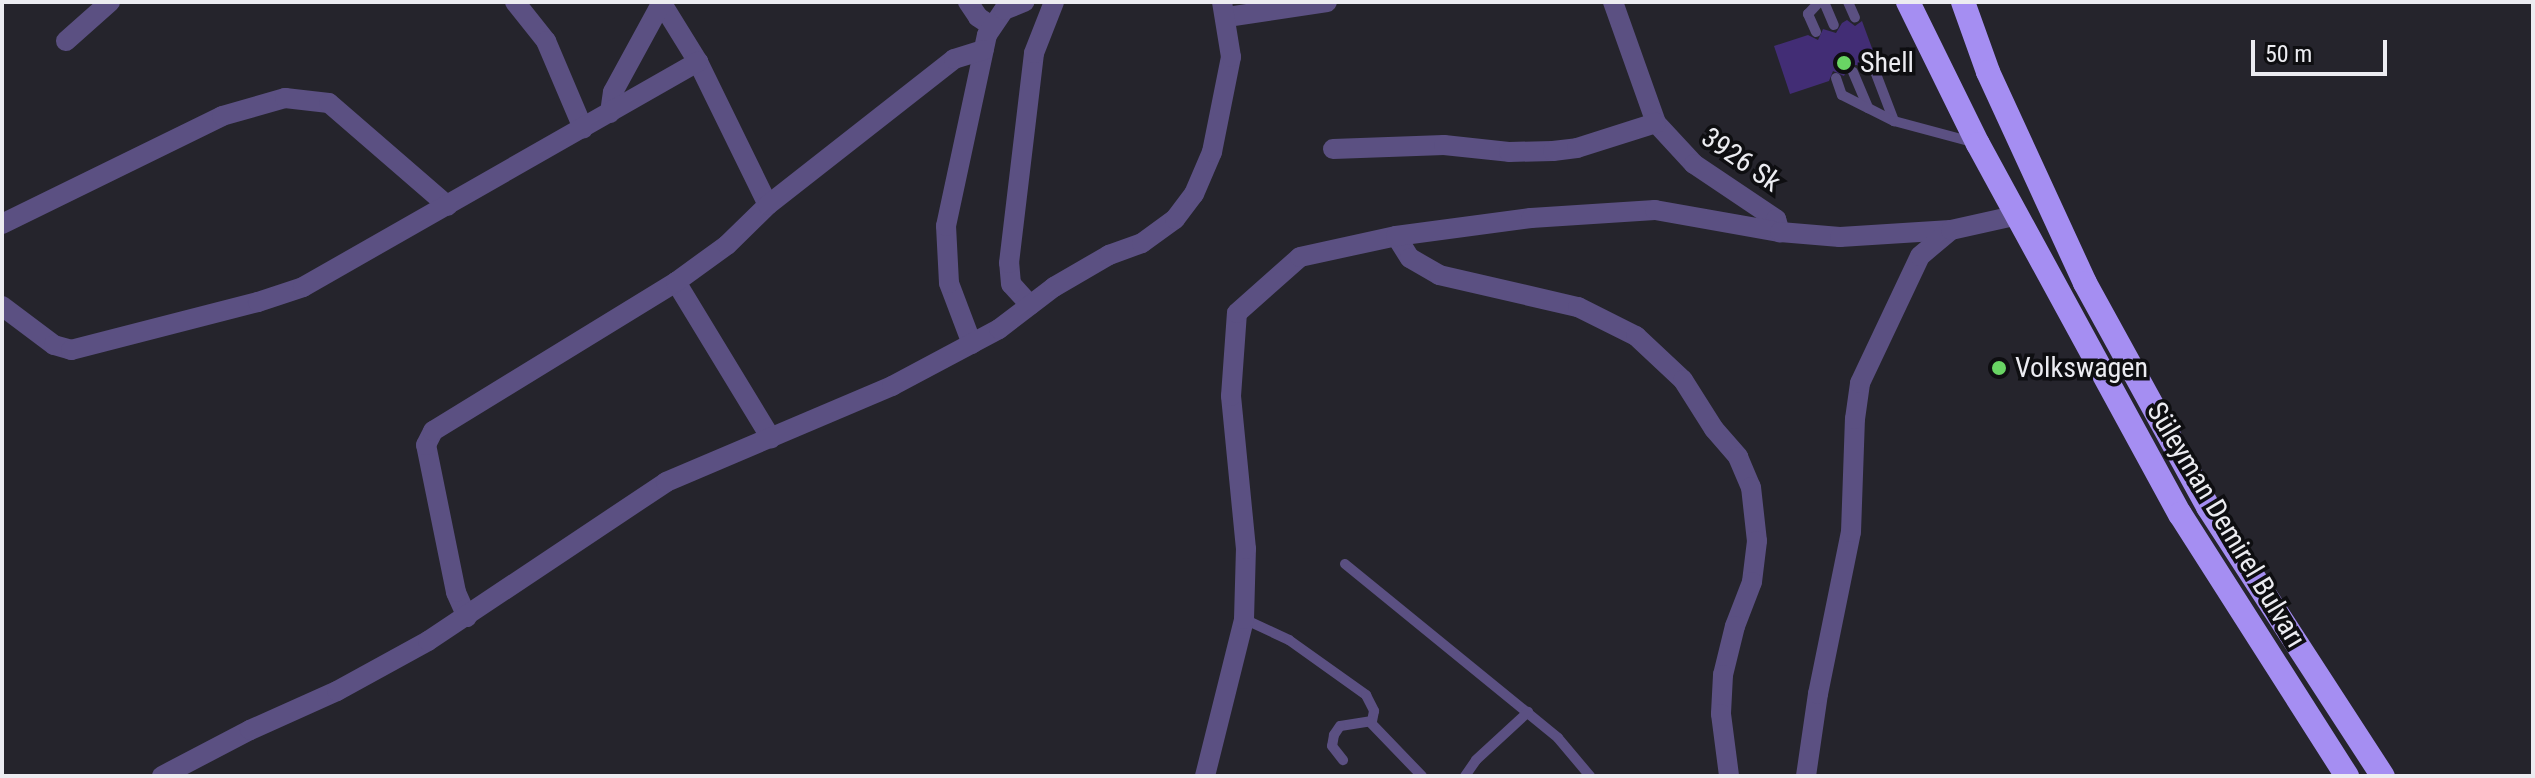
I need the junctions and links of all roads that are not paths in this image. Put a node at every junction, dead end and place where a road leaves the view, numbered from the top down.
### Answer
1 (110, 2) edge
2 (515, 2) edge
3 (662, 2) edge
4 (968, 2) edge
5 (1024, 2) edge
6 (1054, 2) edge
7 (1327, 2) edge
8 (1613, 2) edge
9 (1822, 2) edge
10 (1848, 2) edge
11 (1908, 2) edge
12 (1963, 2) edge
13 (1224, 10) edge
14 (1855, 18) dead end
15 (990, 25) junction
16 (1834, 25) dead end
17 (1816, 32) dead end
18 (66, 41) dead end
19 (984, 50) junction
20 (698, 62) junction
21 (1873, 66) dead end
22 (1853, 72) dead end
23 (1836, 78) dead end
24 (1868, 108) junction
25 (610, 113) junction
26 (1894, 121) junction
27 (1656, 123) junction
28 (583, 128) junction
29 (1978, 144) junction
30 (1333, 149) dead end
31 (768, 205) junction
32 (448, 206) junction
33 (2018, 215) junction
34 (2, 224) edge
35 (1951, 230) junction
36 (1780, 232) junction
37 (1396, 236) junction
38 (676, 282) junction
39 (1030, 305) junction
40 (2, 306) edge
41 (972, 344) junction
42 (771, 438) junction
43 (1345, 564) dead end
44 (467, 617) junction
45 (1244, 619) junction
46 (1528, 712) junction
47 (1370, 722) junction
48 (1343, 760) dead end
49 (162, 776) edge
50 (1205, 776) edge
51 (1422, 776) edge
52 (1465, 776) edge
53 (1590, 776) edge
54 (1729, 776) edge
55 (1806, 776) edge
56 (2347, 776) edge
57 (2383, 776) edge

1 - 18 street
2 - 28 street
3 - 20 street
3 - 25 street
4 - 15 street
5 - 15 street
6 - 39 street
7 - 13 street
8 - 27 street, 3926 Sk
9 - 16 lane
9 - 17 lane
10 - 14 lane
11 - 29 highway, Süleyman Demirel Bulvarı
12 - 57 highway, Süleyman Demirel Bulvarı
13 - 39 street
15 - 19 street
19 - 31 street
19 - 41 street
20 - 25 street
20 - 31 street
21 - 26 lane
22 - 24 lane
23 - 24 lane
24 - 26 lane
25 - 28 street
26 - 29 lane
27 - 30 street
27 - 36 street, 3926 Sk
28 - 32 street
29 - 33 highway, Süleyman Demirel Bulvarı
31 - 38 street
32 - 34 street
32 - 40 street
33 - 35 street
33 - 56 highway, Süleyman Demirel Bulvarı
35 - 36 street
35 - 55 street
36 - 37 street
37 - 45 street
37 - 54 street
38 - 42 street
38 - 44 street
39 - 41 street
41 - 42 street
42 - 44 street
43 - 46 lane
44 - 49 street
45 - 47 lane
45 - 50 street
46 - 52 lane
46 - 53 lane
47 - 48 lane
47 - 51 lane

